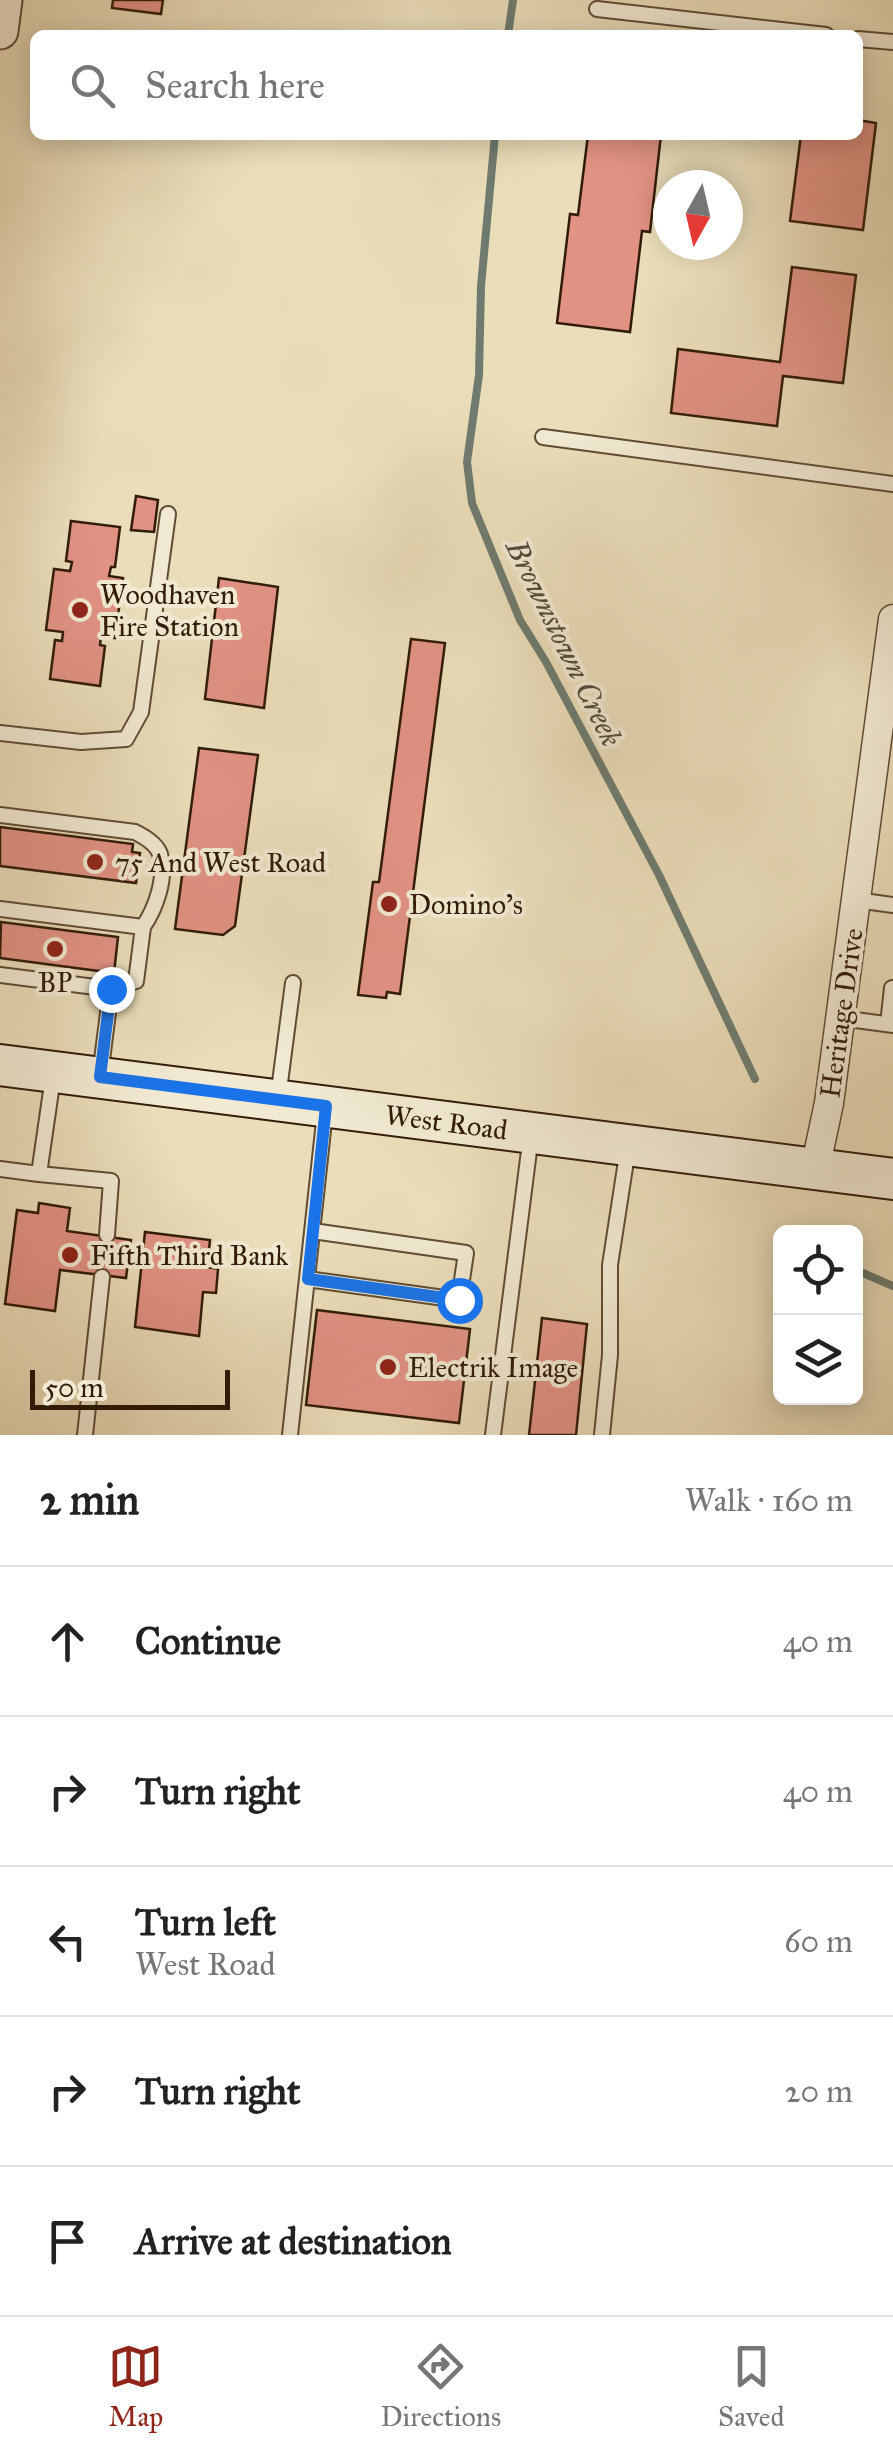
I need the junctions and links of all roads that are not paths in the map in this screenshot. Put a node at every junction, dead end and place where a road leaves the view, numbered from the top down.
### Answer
1 (4, 0) edge
2 (597, 9) dead end
3 (782, 30) edge
4 (0, 31) edge
5 (863, 39) edge
6 (893, 42) edge
7 (543, 437) dead end
8 (893, 484) edge
9 (168, 514) dead end
10 (893, 619) edge
11 (0, 733) edge
12 (0, 815) edge
13 (856, 900) junction
14 (893, 905) edge
15 (0, 910) edge
16 (144, 926) junction
17 (0, 975) edge
18 (893, 980) edge
19 (293, 984) dead end
20 (893, 988) edge
21 (111, 989) junction
22 (841, 1018) junction
23 (890, 1025) edge
24 (0, 1064) edge
25 (53, 1071) junction
26 (100, 1077) junction
27 (278, 1098) junction
28 (326, 1106) junction
29 (531, 1134) junction
30 (628, 1146) junction
31 (0, 1169) edge
32 (815, 1169) junction
33 (38, 1174) junction
34 (893, 1179) edge
35 (312, 1231) junction
36 (107, 1235) dead end
37 (102, 1277) dead end
38 (308, 1279) junction
39 (84, 1435) edge
40 (290, 1435) edge
41 (493, 1435) edge
42 (602, 1435) edge

1 - 4 street
2 - 3 lane
5 - 6 lane
7 - 8 lane
9 - 11 lane
10 - 13 street, Heritage Drive
12 - 16 lane
13 - 14 lane
13 - 22 street, Heritage Drive
15 - 16 lane
16 - 21 lane
17 - 21 lane
18 - 20 lane
19 - 27 lane
20 - 23 lane
21 - 26 lane
22 - 23 lane
22 - 32 street, Heritage Drive
24 - 25 main road, West Road
25 - 26 main road, West Road
25 - 33 lane
26 - 27 main road, West Road
27 - 28 main road, West Road
28 - 29 main road, West Road
28 - 35 lane
29 - 30 main road, West Road
29 - 41 lane
30 - 32 main road, West Road
30 - 42 lane
31 - 33 lane
32 - 34 main road, West Road
33 - 36 lane
35 - 38 lane
35 - 38 lane
37 - 39 lane
38 - 40 lane

